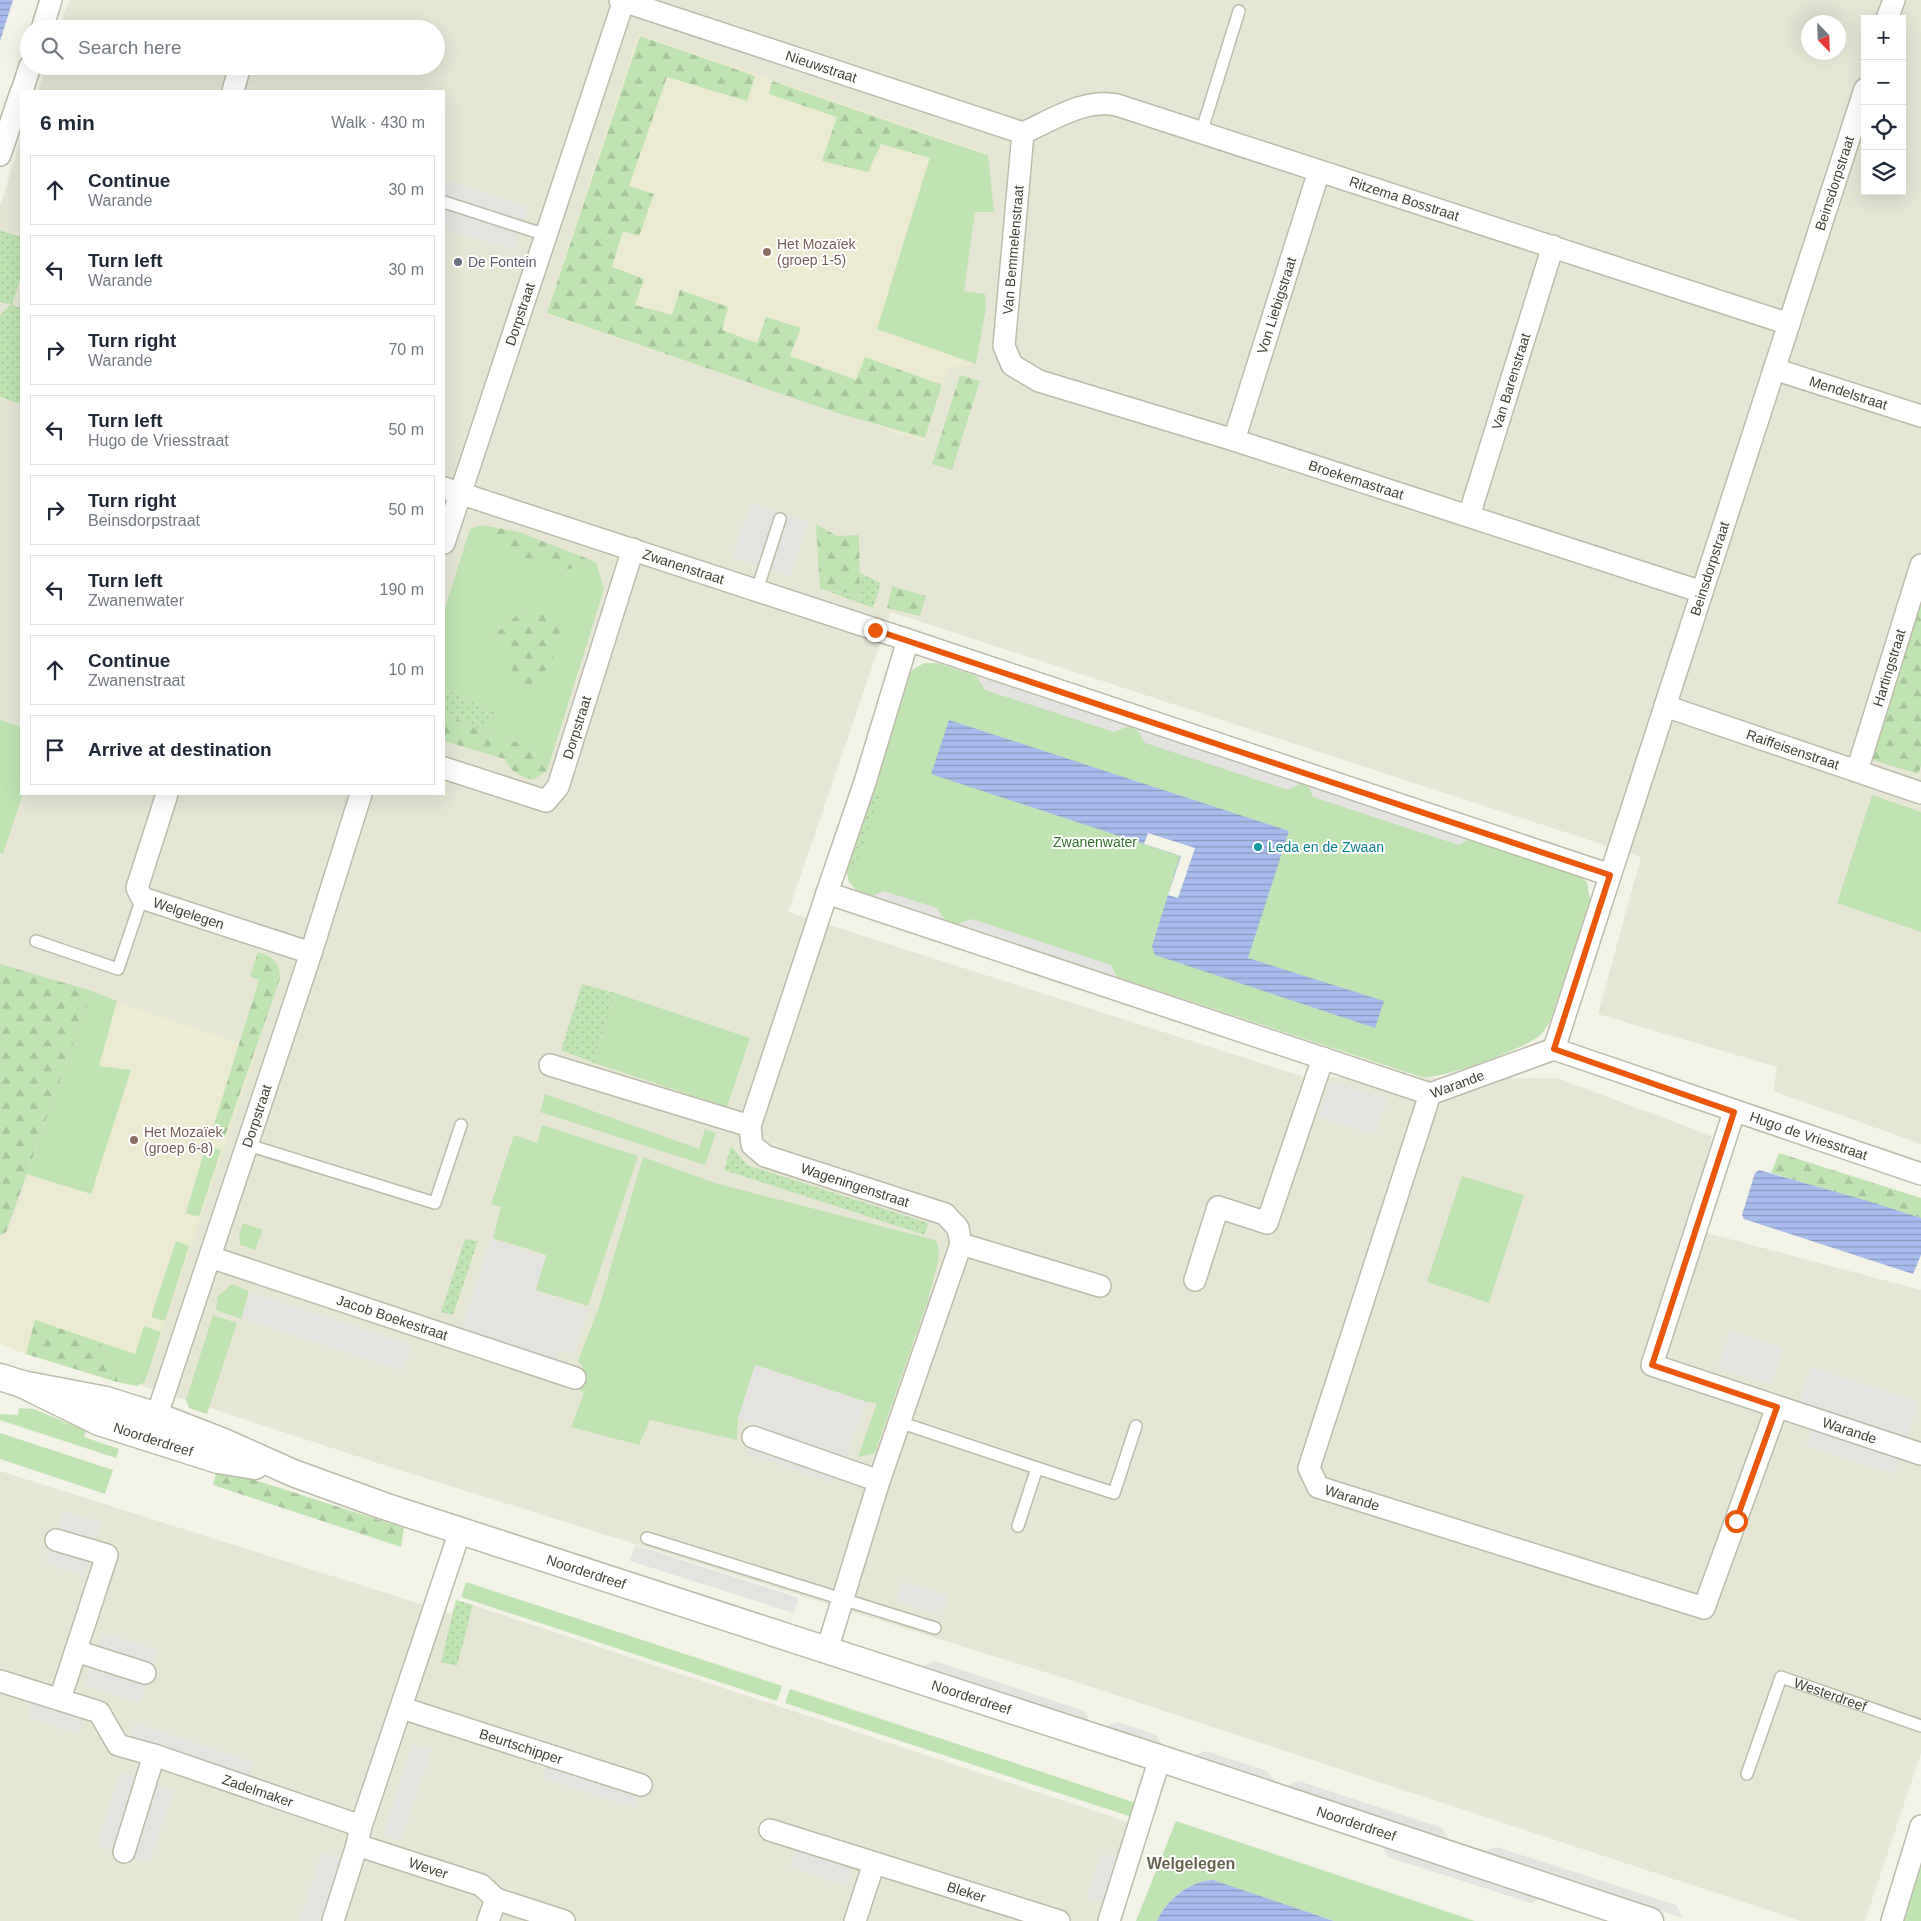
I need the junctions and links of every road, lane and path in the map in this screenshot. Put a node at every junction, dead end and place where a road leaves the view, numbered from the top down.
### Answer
1 (52, 0) edge
2 (623, 0) edge
3 (1894, 0) edge
4 (1239, 11) dead end
5 (1889, 15) edge
6 (45, 20) edge
7 (27, 75) edge
8 (237, 75) edge
9 (22, 90) edge
10 (233, 90) edge
11 (20, 99) edge
12 (1861, 101) edge
13 (16, 126) edge
14 (1023, 133) junction
15 (1201, 133) junction
16 (0, 155) edge
17 (1319, 171) junction
18 (445, 202) edge
19 (546, 236) junction
20 (1552, 246) junction
21 (1789, 324) junction
22 (1012, 365) joint
23 (1774, 369) junction
24 (1921, 416) edge
25 (1234, 440) junction
26 (452, 491) edge
27 (1469, 516) junction
28 (780, 519) dead end
29 (445, 536) edge
30 (633, 549) junction
31 (1921, 566) edge
32 (758, 590) junction
33 (1702, 592) junction
34 (908, 640) junction
35 (1665, 706) junction
36 (445, 768) edge
37 (1857, 771) junction
38 (1921, 793) edge
39 (166, 795) edge
40 (361, 795) edge
41 (1610, 875) junction
42 (827, 894) junction
43 (142, 898) junction
44 (36, 941) dead end
45 (311, 953) junction
46 (1554, 1049) junction
47 (1322, 1058) junction
48 (550, 1065) dead end
49 (1430, 1094) junction
50 (1734, 1112) junction
51 (461, 1125) dead end
52 (750, 1126) junction
53 (248, 1145) junction
54 (1921, 1174) edge
55 (961, 1244) junction
56 (210, 1257) junction
57 (1195, 1280) dead end
58 (1100, 1286) dead end
59 (575, 1378) dead end
60 (11, 1380) edge
61 (1777, 1407) junction
62 (899, 1422) junction
63 (1136, 1426) dead end
64 (153, 1427) junction
65 (753, 1437) dead end
66 (1921, 1454) edge
67 (1037, 1468) junction
68 (879, 1481) junction
69 (1018, 1526) dead end
70 (460, 1531) junction
71 (647, 1538) dead end
72 (56, 1540) dead end
73 (842, 1600) junction
74 (935, 1628) dead end
75 (827, 1650) junction
76 (76, 1651) junction
77 (146, 1673) dead end
78 (0, 1681) edge
79 (60, 1699) junction
80 (402, 1708) junction
81 (1921, 1726) edge
82 (154, 1755) junction
83 (1160, 1758) junction
84 (1747, 1774) dead end
85 (640, 1785) dead end
86 (1921, 1826) edge
87 (770, 1830) dead end
88 (359, 1836) junction
89 (124, 1852) dead end
90 (874, 1863) junction
91 (496, 1899) junction
92 (333, 1921) edge
93 (488, 1921) edge
94 (564, 1921) edge
95 (855, 1921) edge
96 (1059, 1921) edge
97 (1109, 1921) edge
98 (1650, 1921) edge
99 (1892, 1921) edge

1 - 6 street
2 - 14 street, Nieuwstraat
2 - 19 street, Dorpstraat
3 - 5 street
4 - 15 lane
7 - 9 street
8 - 10 street
11 - 13 street
12 - 21 street, Beinsdorpstraat
13 - 16 street
14 - 15 street, Ritzema Bosstraat
14 - 22 street, Van Bemmelenstraat
15 - 17 street, Ritzema Bosstraat
17 - 20 street, Ritzema Bosstraat
17 - 25 street, Von Liebigstraat
18 - 19 lane
19 - 26 street, Dorpstraat
20 - 21 street, Ritzema Bosstraat
20 - 27 street, Van Barenstraat
21 - 23 street, Beinsdorpstraat
22 - 25 street, Broekemastraat
23 - 24 street, Mendelstraat
23 - 33 street, Beinsdorpstraat
25 - 27 street, Broekemastraat
26 - 29 street, Dorpstraat
26 - 30 street, Zwanenstraat
27 - 33 street, Broekemastraat
28 - 32 lane
30 - 32 street, Zwanenstraat
30 - 36 street, Dorpstraat
31 - 37 street, Hartingstraat
32 - 34 street, Zwanenstraat
33 - 35 street, Beinsdorpstraat
34 - 41 street
34 - 42 street
35 - 37 street, Raiffeisenstraat
35 - 41 street, Beinsdorpstraat
37 - 38 street, Raiffeisenstraat
39 - 43 street, Welgelegen
40 - 45 street, Dorpstraat
41 - 46 street, Beinsdorpstraat
42 - 47 street
42 - 52 street
43 - 44 lane
43 - 45 street, Welgelegen
45 - 53 street, Dorpstraat
46 - 49 street, Warande
46 - 50 street, Hugo de Vriesstraat
47 - 49 street
47 - 57 street
48 - 52 street
49 - 61 street, Warande
50 - 54 street, Hugo de Vriesstraat
50 - 61 street, Warande
51 - 53 lane
52 - 55 street, Wageningenstraat
53 - 56 street, Dorpstraat
55 - 58 street
55 - 62 street
56 - 59 street, Jacob Boekestraat
56 - 64 street, Dorpstraat
60 - 64 street, Noorderdreef
61 - 66 street, Warande
62 - 67 lane
62 - 68 street
63 - 67 lane
64 - 70 street, Noorderdreef
65 - 68 street
67 - 69 lane
68 - 73 street
70 - 75 street, Noorderdreef
70 - 80 street
71 - 73 lane
72 - 76 street
73 - 74 lane
73 - 75 street
75 - 83 street, Noorderdreef
76 - 77 street
76 - 79 street
78 - 79 street, Zadelmaker
79 - 82 street, Zadelmaker
80 - 85 street, Beurtschipper
80 - 88 street
81 - 84 lane, Westerdreef
82 - 88 street, Zadelmaker
82 - 89 street
83 - 97 street
83 - 98 street, Noorderdreef
86 - 99 street
87 - 90 street, Bleker
88 - 91 street, Wever
88 - 92 street
90 - 95 street
90 - 96 street, Bleker
91 - 93 street
91 - 94 street, Wever

